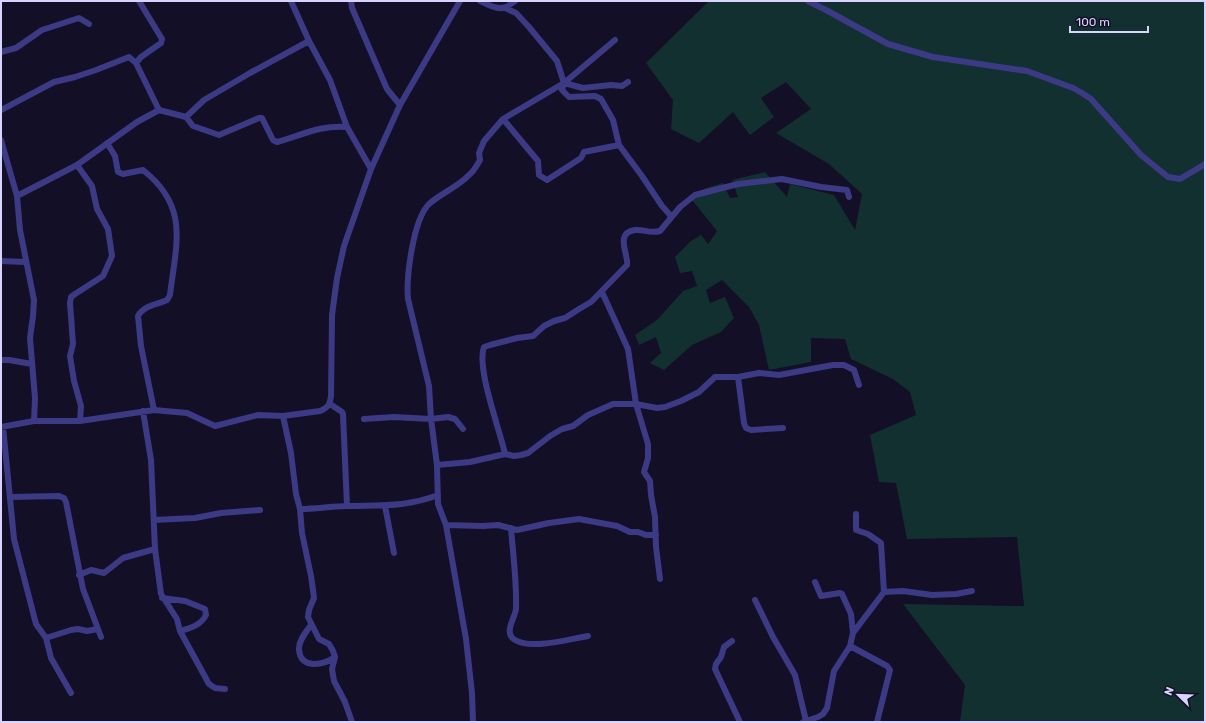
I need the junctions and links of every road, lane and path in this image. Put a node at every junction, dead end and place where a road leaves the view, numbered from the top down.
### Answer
1 (139, 1) edge
2 (291, 1) edge
3 (350, 1) edge
4 (460, 1) edge
5 (480, 1) edge
6 (515, 1) edge
7 (808, 1) edge
8 (506, 8) junction
9 (89, 24) dead end
10 (615, 40) dead end
11 (309, 41) junction
12 (1, 52) edge
13 (136, 63) junction
14 (628, 82) dead end
15 (564, 83) junction
16 (400, 105) junction
17 (1, 110) edge
18 (158, 110) junction
19 (186, 117) junction
20 (503, 119) junction
21 (348, 127) junction
22 (1, 140) edge
23 (107, 143) junction
24 (619, 145) junction
25 (8, 161) junction
26 (1205, 164) edge
27 (1, 165) edge
28 (77, 165) junction
29 (371, 169) junction
30 (17, 196) junction
31 (849, 197) dead end
32 (671, 216) junction
33 (1, 261) edge
34 (26, 262) junction
35 (602, 292) junction
36 (1, 360) edge
37 (32, 364) junction
38 (738, 377) junction
39 (859, 385) dead end
40 (330, 404) junction
41 (636, 404) junction
42 (154, 410) junction
43 (143, 411) junction
44 (283, 416) junction
45 (364, 419) dead end
46 (431, 419) junction
47 (34, 421) junction
48 (80, 421) junction
49 (2, 427) edge
50 (783, 428) dead end
51 (463, 429) dead end
52 (505, 454) junction
53 (437, 465) junction
54 (438, 495) junction
55 (10, 497) junction
56 (347, 506) junction
57 (385, 506) junction
58 (300, 509) junction
59 (260, 510) dead end
60 (856, 514) dead end
61 (154, 520) junction
62 (446, 525) junction
63 (511, 528) junction
64 (656, 535) junction
65 (155, 549) junction
66 (394, 553) dead end
67 (79, 575) junction
68 (660, 579) dead end
69 (815, 582) dead end
70 (972, 591) dead end
71 (884, 592) junction
72 (162, 598) junction
73 (755, 600) dead end
74 (311, 625) junction
75 (98, 629) junction
76 (180, 631) junction
77 (853, 634) junction
78 (588, 636) dead end
79 (101, 637) dead end
80 (46, 638) junction
81 (732, 641) dead end
82 (850, 646) junction
83 (335, 657) junction
84 (225, 689) dead end
85 (71, 693) dead end
86 (804, 721) edge
87 (352, 722) edge
88 (473, 722) edge
89 (740, 722) edge
90 (876, 722) edge

1 - 13 street
2 - 11 street
3 - 16 street
4 - 16 street
5 - 8 street
6 - 8 street
7 - 26 street
8 - 15 street
9 - 12 street
10 - 15 street
11 - 19 street
11 - 21 street
13 - 17 street
13 - 18 street
14 - 15 street
15 - 20 street
15 - 24 street
16 - 29 street
18 - 19 street
18 - 23 street
19 - 21 street
20 - 24 street
20 - 46 street
21 - 29 street
22 - 25 street
23 - 28 street
23 - 42 street
24 - 32 street
25 - 27 street
25 - 30 street
28 - 30 street
28 - 48 street
29 - 40 street
30 - 34 street
31 - 32 street
32 - 35 street
33 - 34 street
34 - 37 street
35 - 41 street
35 - 52 street
36 - 37 street
37 - 47 street
38 - 39 street
38 - 41 street
38 - 50 street
40 - 44 street
40 - 56 street
41 - 52 street
41 - 64 street
42 - 43 street
42 - 44 street
43 - 48 street
43 - 61 street
44 - 58 street
45 - 46 street
46 - 51 street
46 - 53 street
47 - 48 street
47 - 49 street
49 - 55 street
52 - 53 street
53 - 54 street
54 - 57 street
54 - 62 street
55 - 67 street
55 - 80 street
56 - 57 street
56 - 58 street
57 - 66 street
58 - 74 street
59 - 61 street
60 - 71 street
61 - 65 street
62 - 63 street
62 - 88 street
63 - 64 street
63 - 78 street
64 - 68 street
65 - 67 street
65 - 72 street
67 - 75 street
69 - 77 street
70 - 71 street
71 - 77 street
72 - 76 street
72 - 76 street
73 - 86 street
74 - 83 street
74 - 83 street
75 - 79 street
75 - 80 street
76 - 84 street
77 - 82 street
80 - 85 street
81 - 89 street
82 - 86 street
82 - 90 street
83 - 87 street

